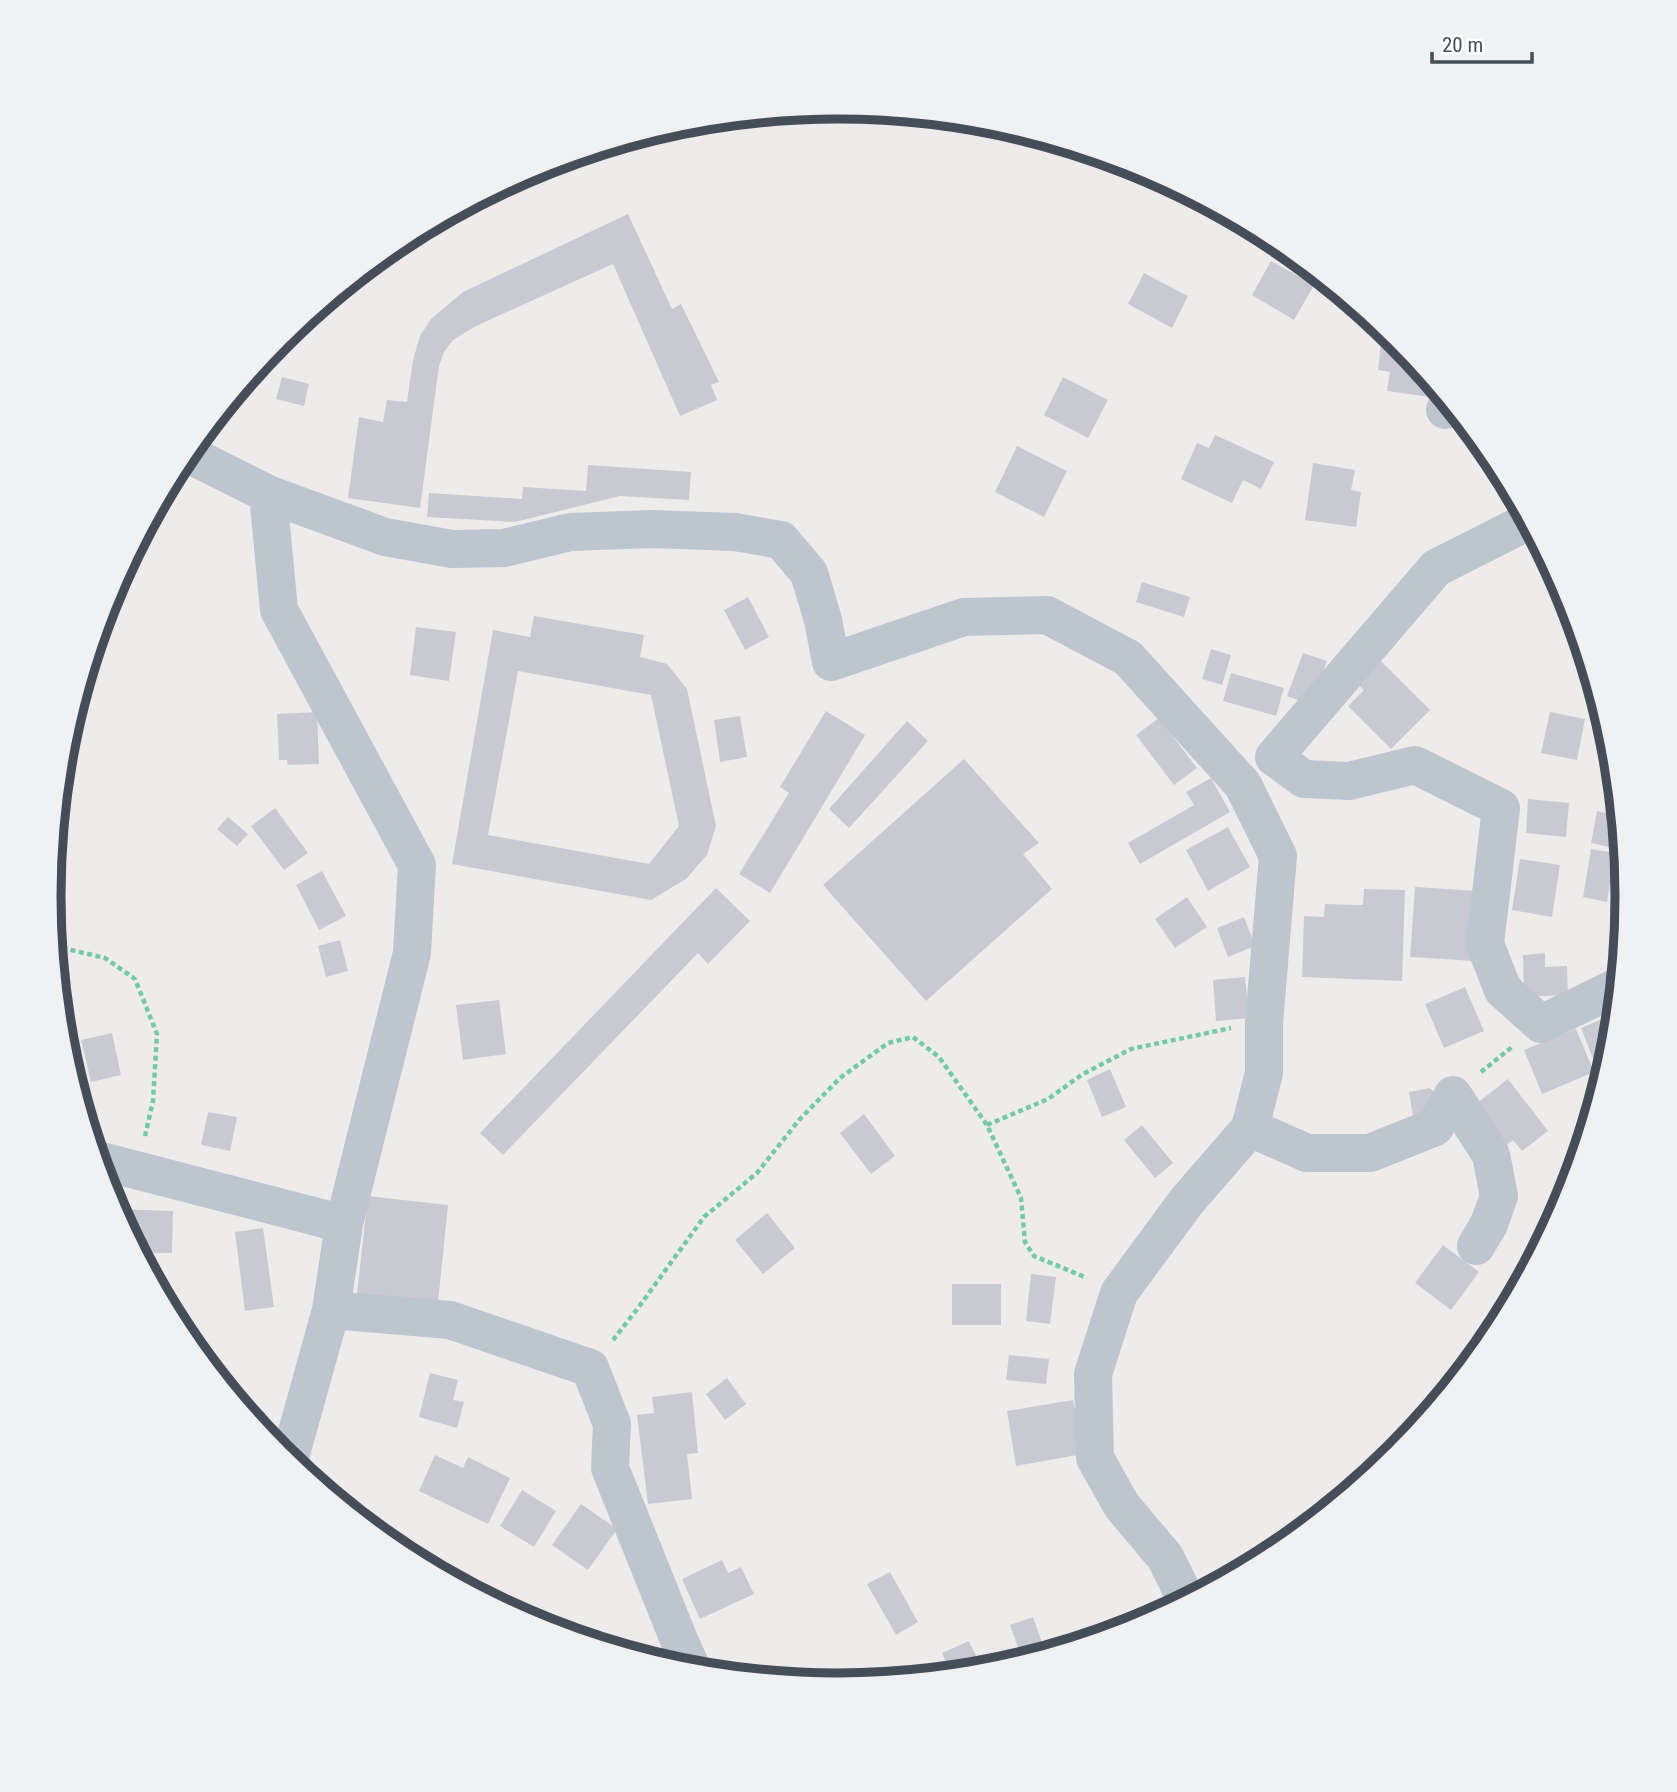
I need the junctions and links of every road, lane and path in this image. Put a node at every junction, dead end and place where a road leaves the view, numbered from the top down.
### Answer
1 (196, 458) edge
2 (268, 495) junction
3 (1520, 523) edge
4 (1273, 758) junction
5 (1243, 785) junction
6 (63, 948) edge
7 (1610, 991) edge
8 (1264, 1023) junction
9 (1541, 1024) junction
10 (1453, 1095) junction
11 (987, 1125) junction
12 (1250, 1128) junction
13 (108, 1163) edge
14 (138, 1170) junction
15 (344, 1224) junction
16 (1476, 1246) dead end
17 (1119, 1293) junction
18 (331, 1310) junction
19 (590, 1368) junction
20 (292, 1449) edge
21 (1182, 1593) edge
22 (687, 1658) edge

1 - 2 street
2 - 5 street
2 - 15 street
3 - 4 street
4 - 5 street
4 - 9 street
5 - 8 street
6 - 14 path
7 - 9 street
8 - 11 path
8 - 12 street
9 - 10 path
10 - 12 street
10 - 16 street
11 - 17 path
11 - 19 path
12 - 17 street
13 - 14 street
14 - 15 street
15 - 18 street
17 - 21 street
18 - 19 street
18 - 20 street
19 - 22 street

